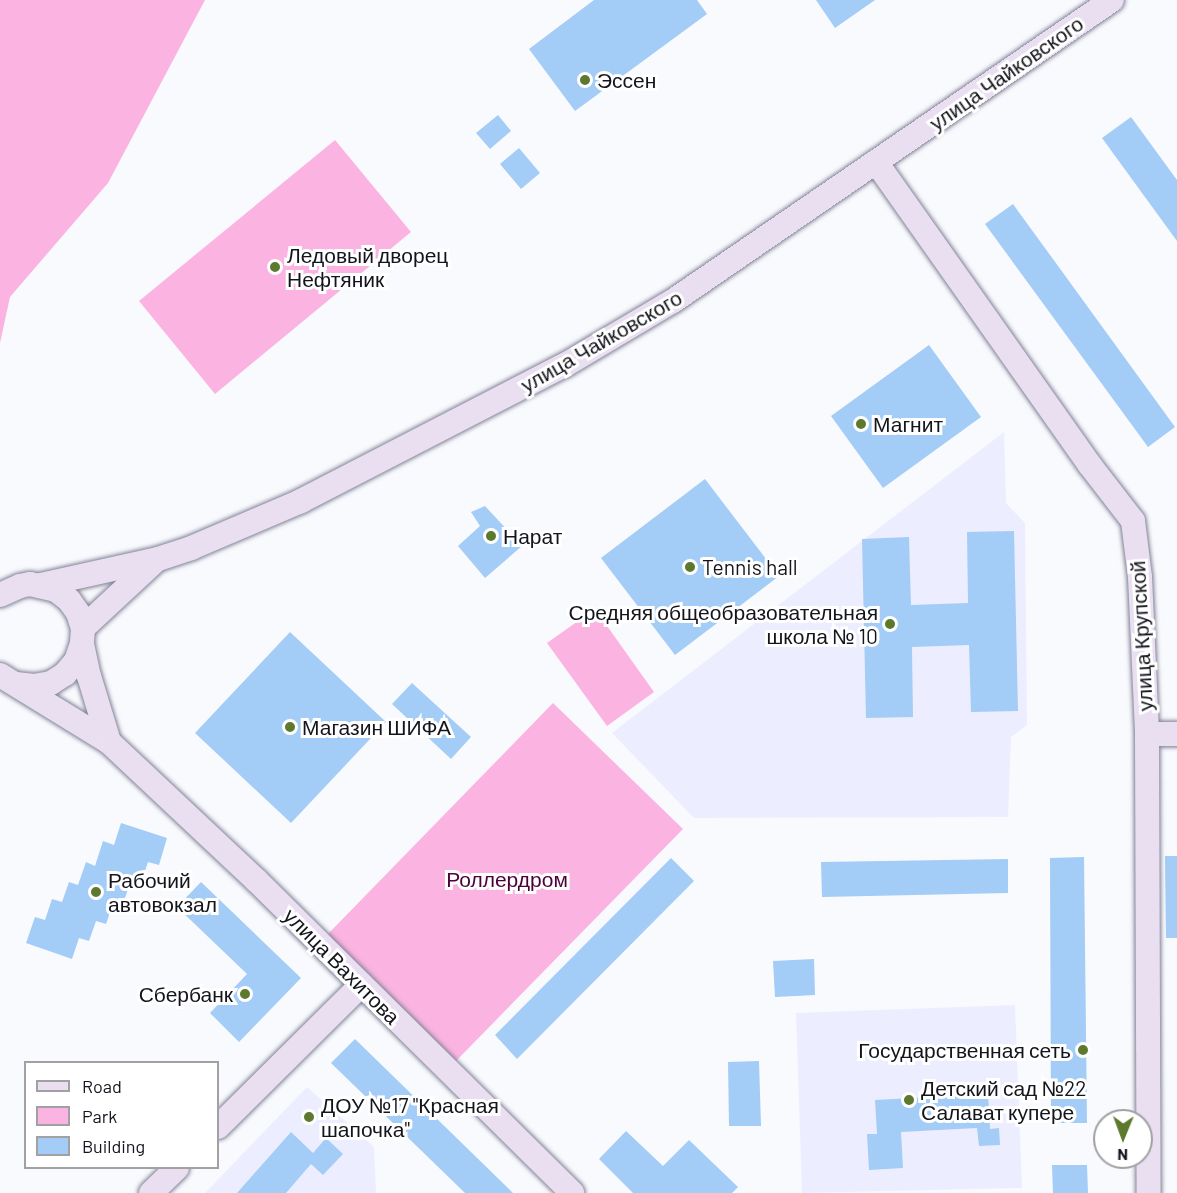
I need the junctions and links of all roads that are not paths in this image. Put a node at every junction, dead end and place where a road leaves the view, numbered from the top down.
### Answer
1 (1112, 0) edge
2 (876, 162) junction
3 (158, 559) junction
4 (41, 585) junction
5 (0, 596) edge
6 (82, 636) junction
7 (4, 678) edge
8 (1147, 734) junction
9 (1177, 734) edge
10 (109, 742) junction
11 (361, 986) junction
12 (219, 1126) edge
13 (175, 1169) edge
14 (151, 1193) edge
15 (572, 1193) edge
16 (1149, 1193) edge

1 - 2 street, улица Чайковского
2 - 3 street, улица Чайковского
2 - 8 street, улица Крупской
3 - 4 street, улица Чайковского
3 - 6 street
4 - 5 street, улица Чайковского
4 - 6 street
6 - 7 street
6 - 10 street
7 - 10 street, улица Вахитова
8 - 9 street
8 - 16 street, улица Крупской
10 - 11 street, улица Вахитова
11 - 12 street
11 - 15 street, улица Вахитова
13 - 14 street

